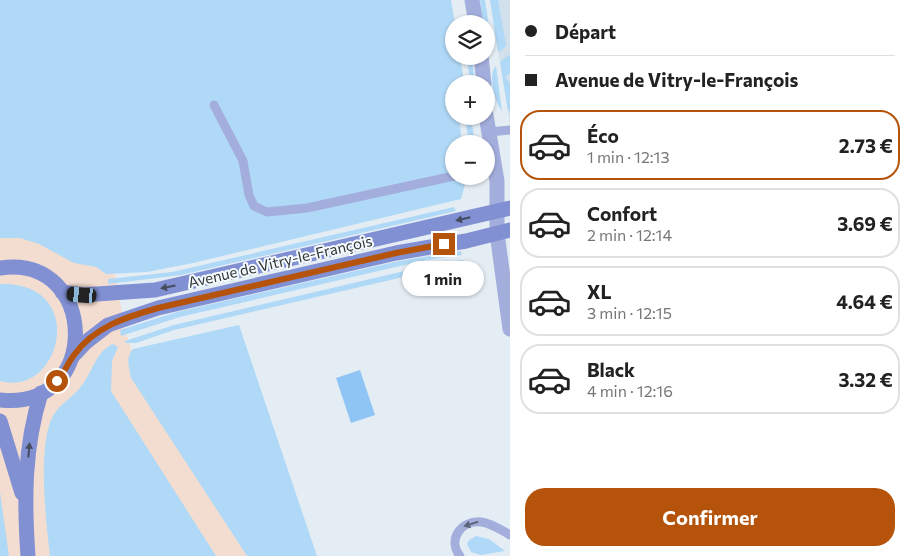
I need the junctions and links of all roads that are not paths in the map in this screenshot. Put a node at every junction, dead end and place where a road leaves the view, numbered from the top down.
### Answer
1 (472, 0) edge
2 (474, 15) edge
3 (214, 105) dead end
4 (488, 125) edge
5 (510, 130) edge
6 (489, 132) junction
7 (445, 178) edge
8 (503, 210) edge
9 (504, 232) edge
10 (0, 268) edge
11 (62, 292) junction
12 (510, 329) edge
13 (73, 356) junction
14 (41, 393) junction
15 (0, 400) edge
16 (0, 421) edge
17 (24, 499) junction
18 (510, 535) edge
19 (28, 556) edge
20 (460, 556) edge

1 - 2 street
3 - 7 lane
4 - 6 street
5 - 6 lane
6 - 8 street
8 - 9 street
8 -> 11 main road, Avenue de Vitry-le-François
9 - 12 street
9 - 13 main road, Avenue de Vitry-le-François
10 - 11 main road
11 - 13 main road
13 - 14 main road
14 - 15 main road
17 -> 14 main road
16 - 17 main road
17 - 19 main road
18 -> 20 lane

